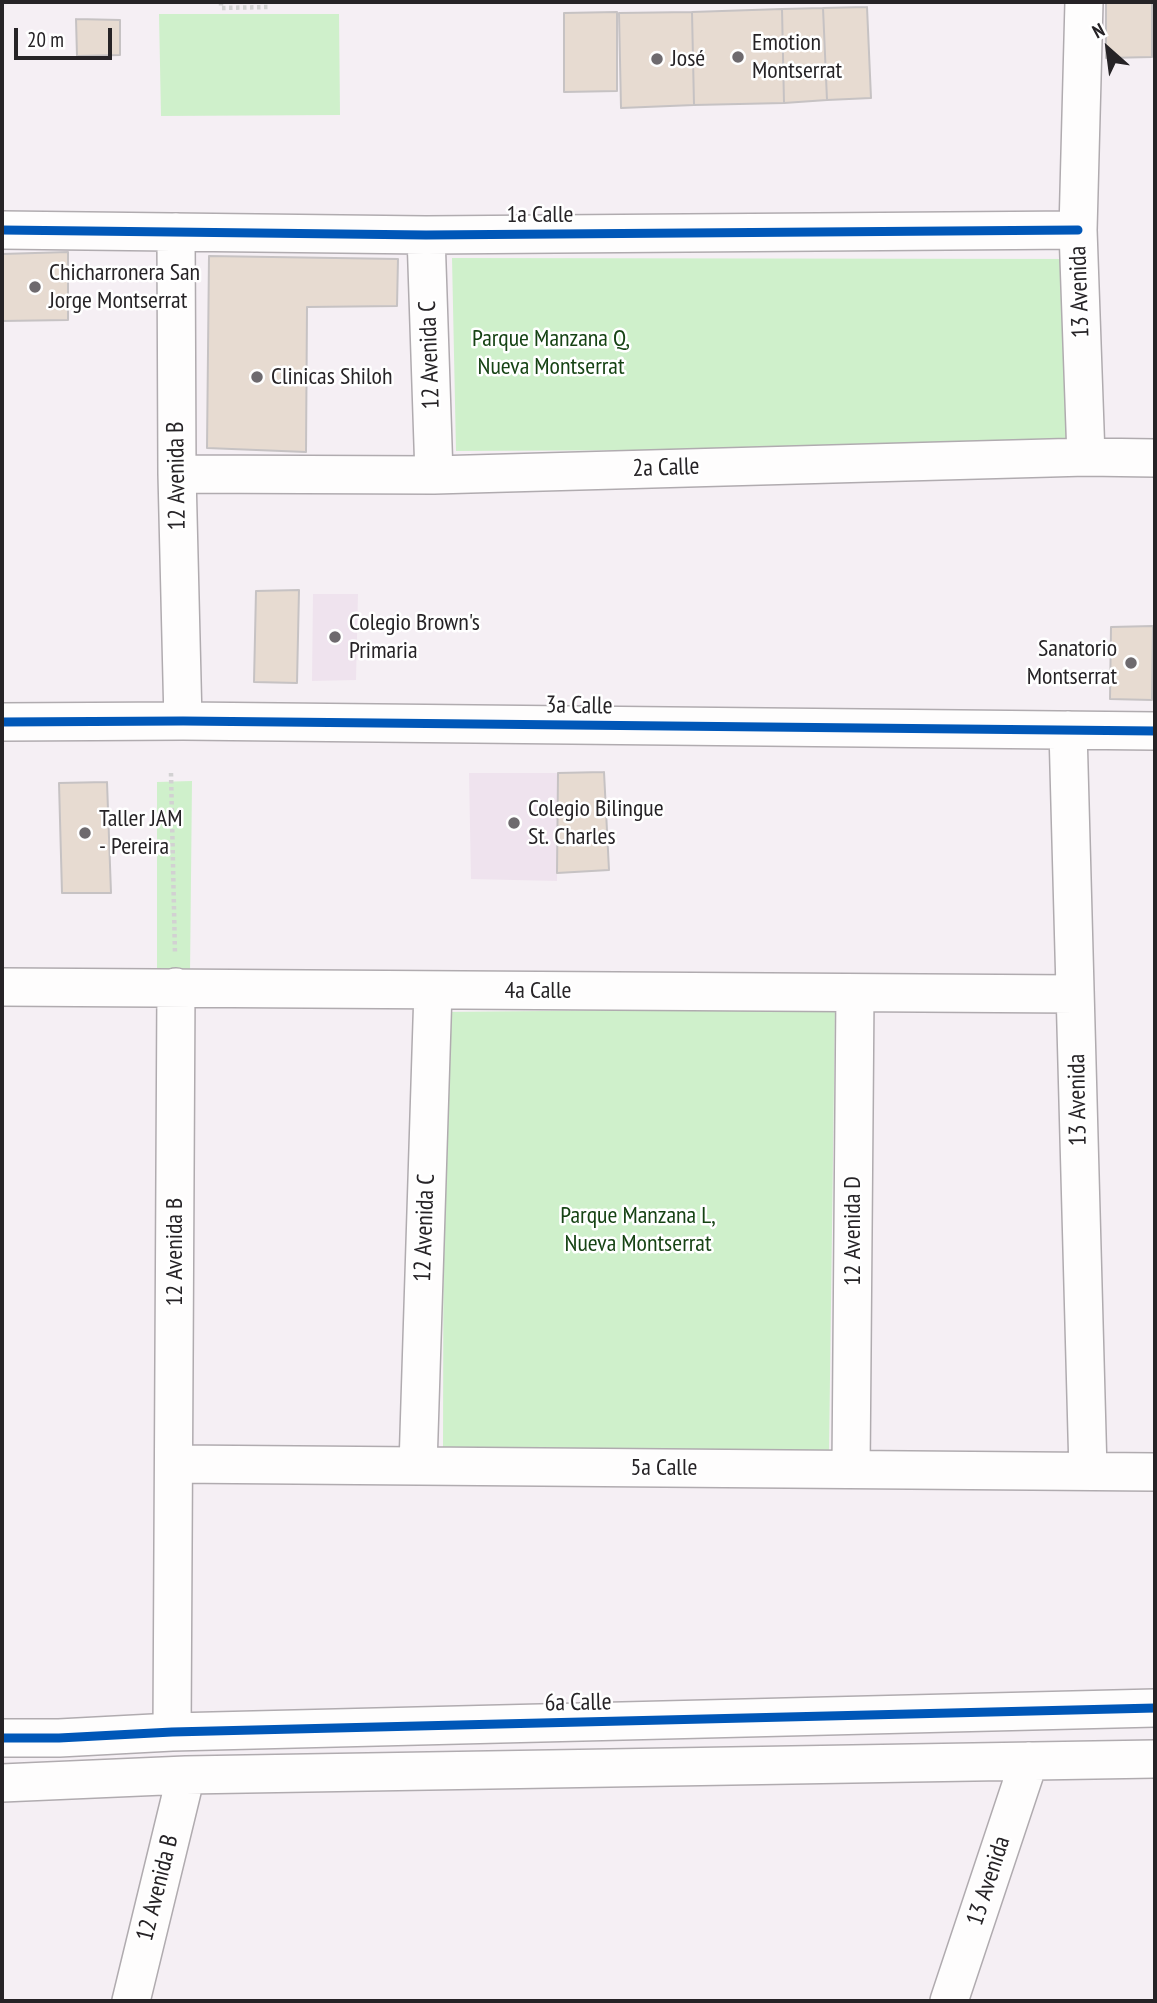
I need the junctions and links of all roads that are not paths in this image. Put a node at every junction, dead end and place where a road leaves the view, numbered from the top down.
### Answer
1 (1084, 2) edge
2 (2, 230) edge
3 (1078, 230) junction
4 (176, 232) junction
5 (426, 235) junction
6 (1086, 457) junction
7 (1155, 458) edge
8 (177, 474) junction
9 (434, 475) junction
10 (183, 721) junction
11 (2, 722) edge
12 (1068, 730) junction
13 (1155, 731) edge
14 (2, 987) edge
15 (176, 987) junction
16 (433, 990) junction
17 (855, 993) junction
18 (1075, 994) junction
19 (174, 1464) junction
20 (418, 1466) junction
21 (851, 1469) junction
22 (1088, 1471) junction
23 (1155, 1472) edge
24 (1155, 1709) edge
25 (172, 1732) junction
26 (2, 1738) edge
27 (1155, 1759) edge
28 (1030, 1761) junction
29 (186, 1775) junction
30 (2, 1783) edge
31 (131, 2001) edge
32 (950, 2001) edge

1 - 3 street, 13 Avenida
2 - 4 street, 1a Calle
3 - 5 street, 1a Calle
3 - 6 street, 13 Avenida
4 - 5 street, 1a Calle
4 - 8 street, 12 Avenida B
5 - 9 street, 12 Avenida C
6 - 7 street, 2a Calle
6 - 9 street, 2a Calle
8 - 9 street, 2a Calle
8 - 10 street, 12 Avenida B
10 - 11 street, 3a Calle
10 - 12 street, 3a Calle
12 - 13 street, 3a Calle
12 - 18 street, 13 Avenida
14 - 15 street, 4a Calle
15 - 16 street, 4a Calle
15 - 19 street, 12 Avenida B
16 - 17 street, 4a Calle
16 - 20 street, 12 Avenida C
17 - 18 street, 4a Calle
17 - 21 street, 12 Avenida D
18 - 22 street, 13 Avenida
19 - 20 street, 5a Calle
19 - 25 street, 12 Avenida B
20 - 21 street, 5a Calle
21 - 22 street, 5a Calle
22 - 23 street, 5a Calle
24 - 25 street, 6a Calle
25 - 26 street, 6a Calle
27 - 28 street
28 - 29 street
28 - 32 street, 13 Avenida
29 - 30 street
29 - 31 street, 12 Avenida B

